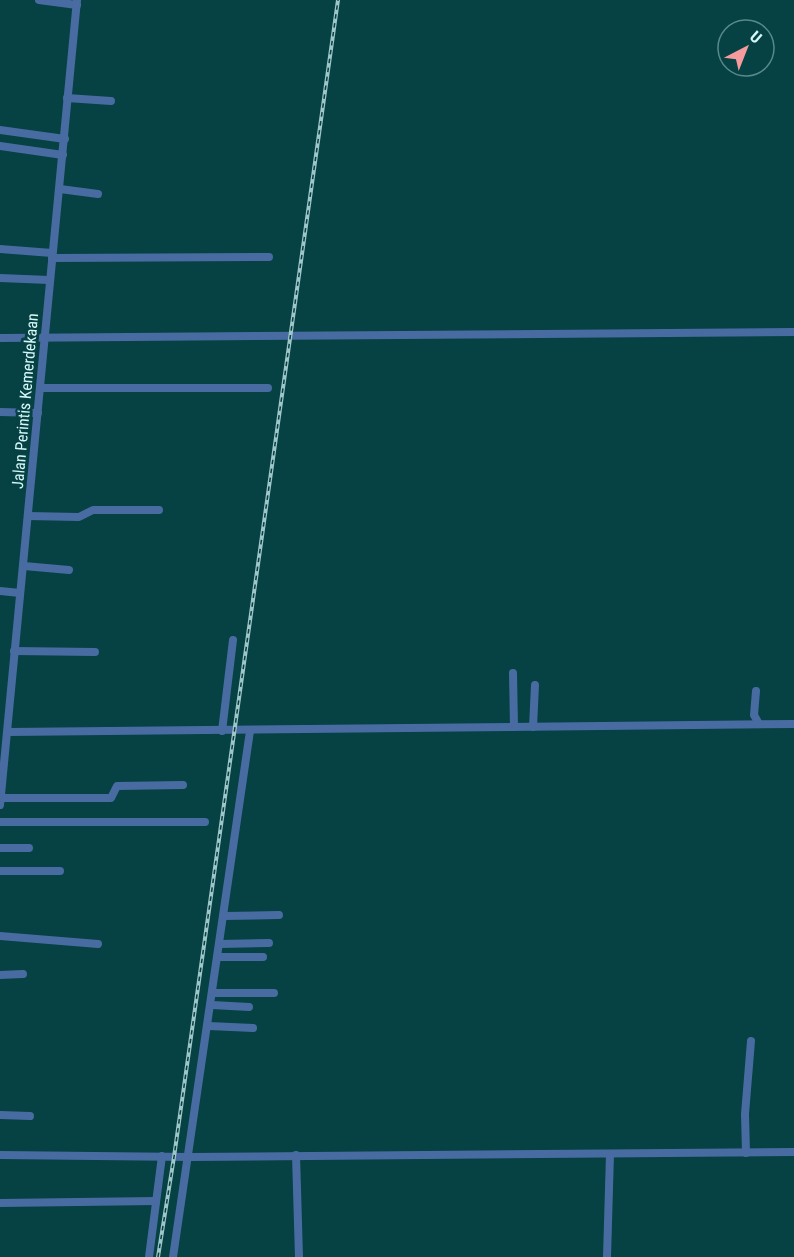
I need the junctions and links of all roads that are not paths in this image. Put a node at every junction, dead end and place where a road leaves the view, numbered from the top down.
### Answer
1 (39, 0) edge
2 (77, 2) edge
3 (67, 98) junction
4 (111, 101) dead end
5 (0, 130) edge
6 (65, 139) junction
7 (0, 146) edge
8 (63, 155) junction
9 (60, 189) junction
10 (99, 194) dead end
11 (0, 249) edge
12 (52, 256) junction
13 (269, 257) dead end
14 (0, 278) edge
15 (49, 280) junction
16 (794, 332) edge
17 (0, 338) edge
18 (45, 338) junction
19 (41, 388) junction
20 (268, 388) dead end
21 (0, 412) edge
22 (38, 413) junction
23 (159, 510) dead end
24 (28, 516) junction
25 (24, 566) junction
26 (69, 570) dead end
27 (0, 591) edge
28 (20, 593) junction
29 (233, 640) dead end
30 (14, 651) junction
31 (95, 652) dead end
32 (513, 674) dead end
33 (535, 685) dead end
34 (756, 691) dead end
35 (759, 724) junction
36 (794, 724) edge
37 (514, 727) junction
38 (532, 727) junction
39 (222, 730) junction
40 (250, 731) junction
41 (8, 732) junction
42 (183, 785) dead end
43 (1, 786) edge
44 (1, 798) edge
45 (0, 805) edge
46 (0, 822) edge
47 (205, 822) dead end
48 (0, 848) edge
49 (29, 848) dead end
50 (0, 872) edge
51 (60, 872) dead end
52 (279, 915) dead end
53 (224, 916) junction
54 (0, 936) edge
55 (269, 943) dead end
56 (98, 944) dead end
57 (219, 944) junction
58 (218, 957) junction
59 (263, 957) dead end
60 (23, 974) dead end
61 (0, 975) edge
62 (214, 993) junction
63 (274, 993) dead end
64 (212, 1005) junction
65 (249, 1007) dead end
66 (209, 1026) junction
67 (253, 1028) dead end
68 (751, 1041) dead end
69 (0, 1115) edge
70 (30, 1116) dead end
71 (794, 1152) edge
72 (746, 1153) junction
73 (610, 1154) junction
74 (0, 1155) edge
75 (296, 1155) junction
76 (162, 1156) junction
77 (189, 1157) junction
78 (156, 1201) junction
79 (0, 1203) edge
80 (149, 1257) edge
81 (173, 1257) edge
82 (299, 1257) edge
83 (607, 1257) edge

1 - 2 street
2 - 3 street, Jalan Perintis Kemerdekaan
3 - 4 street
3 - 6 street, Jalan Perintis Kemerdekaan
5 - 6 street
6 - 8 street, Jalan Perintis Kemerdekaan
7 - 8 street
8 - 9 street, Jalan Perintis Kemerdekaan
9 - 10 street
9 - 12 street, Jalan Perintis Kemerdekaan
11 - 12 street
12 - 13 street
12 - 15 street, Jalan Perintis Kemerdekaan
14 - 15 street
15 - 18 street, Jalan Perintis Kemerdekaan
16 - 18 street
17 - 18 street
18 - 19 street, Jalan Perintis Kemerdekaan
19 - 20 street
19 - 22 street, Jalan Perintis Kemerdekaan
21 - 22 street
22 - 24 street, Jalan Perintis Kemerdekaan
23 - 24 street
24 - 25 street, Jalan Perintis Kemerdekaan
25 - 26 street
25 - 28 street, Jalan Perintis Kemerdekaan
27 - 28 street
28 - 30 street, Jalan Perintis Kemerdekaan
29 - 39 street
30 - 31 street
30 - 41 street, Jalan Perintis Kemerdekaan
32 - 37 street
33 - 38 street
34 - 35 street
35 - 36 street
35 - 38 street
37 - 38 street
37 - 40 street
39 - 40 street
39 - 41 street
40 - 53 street
41 - 43 street, Jalan Perintis Kemerdekaan
42 - 44 street
43 - 44 street, Jalan Perintis Kemerdekaan
44 - 45 street, Jalan Perintis Kemerdekaan
46 - 47 street
48 - 49 street
50 - 51 street
52 - 53 street
53 - 57 street
54 - 56 street
55 - 57 street
57 - 58 street
58 - 59 street
58 - 62 street
60 - 61 street
62 - 63 street
62 - 64 street
64 - 65 street
64 - 66 street
66 - 67 street
66 - 77 street
68 - 72 street
69 - 70 street
71 - 72 street
72 - 73 street
73 - 75 street
73 - 83 street
74 - 76 street
75 - 77 street
75 - 82 street
76 - 77 street
76 - 78 street
77 - 81 street
78 - 79 street
78 - 80 street

